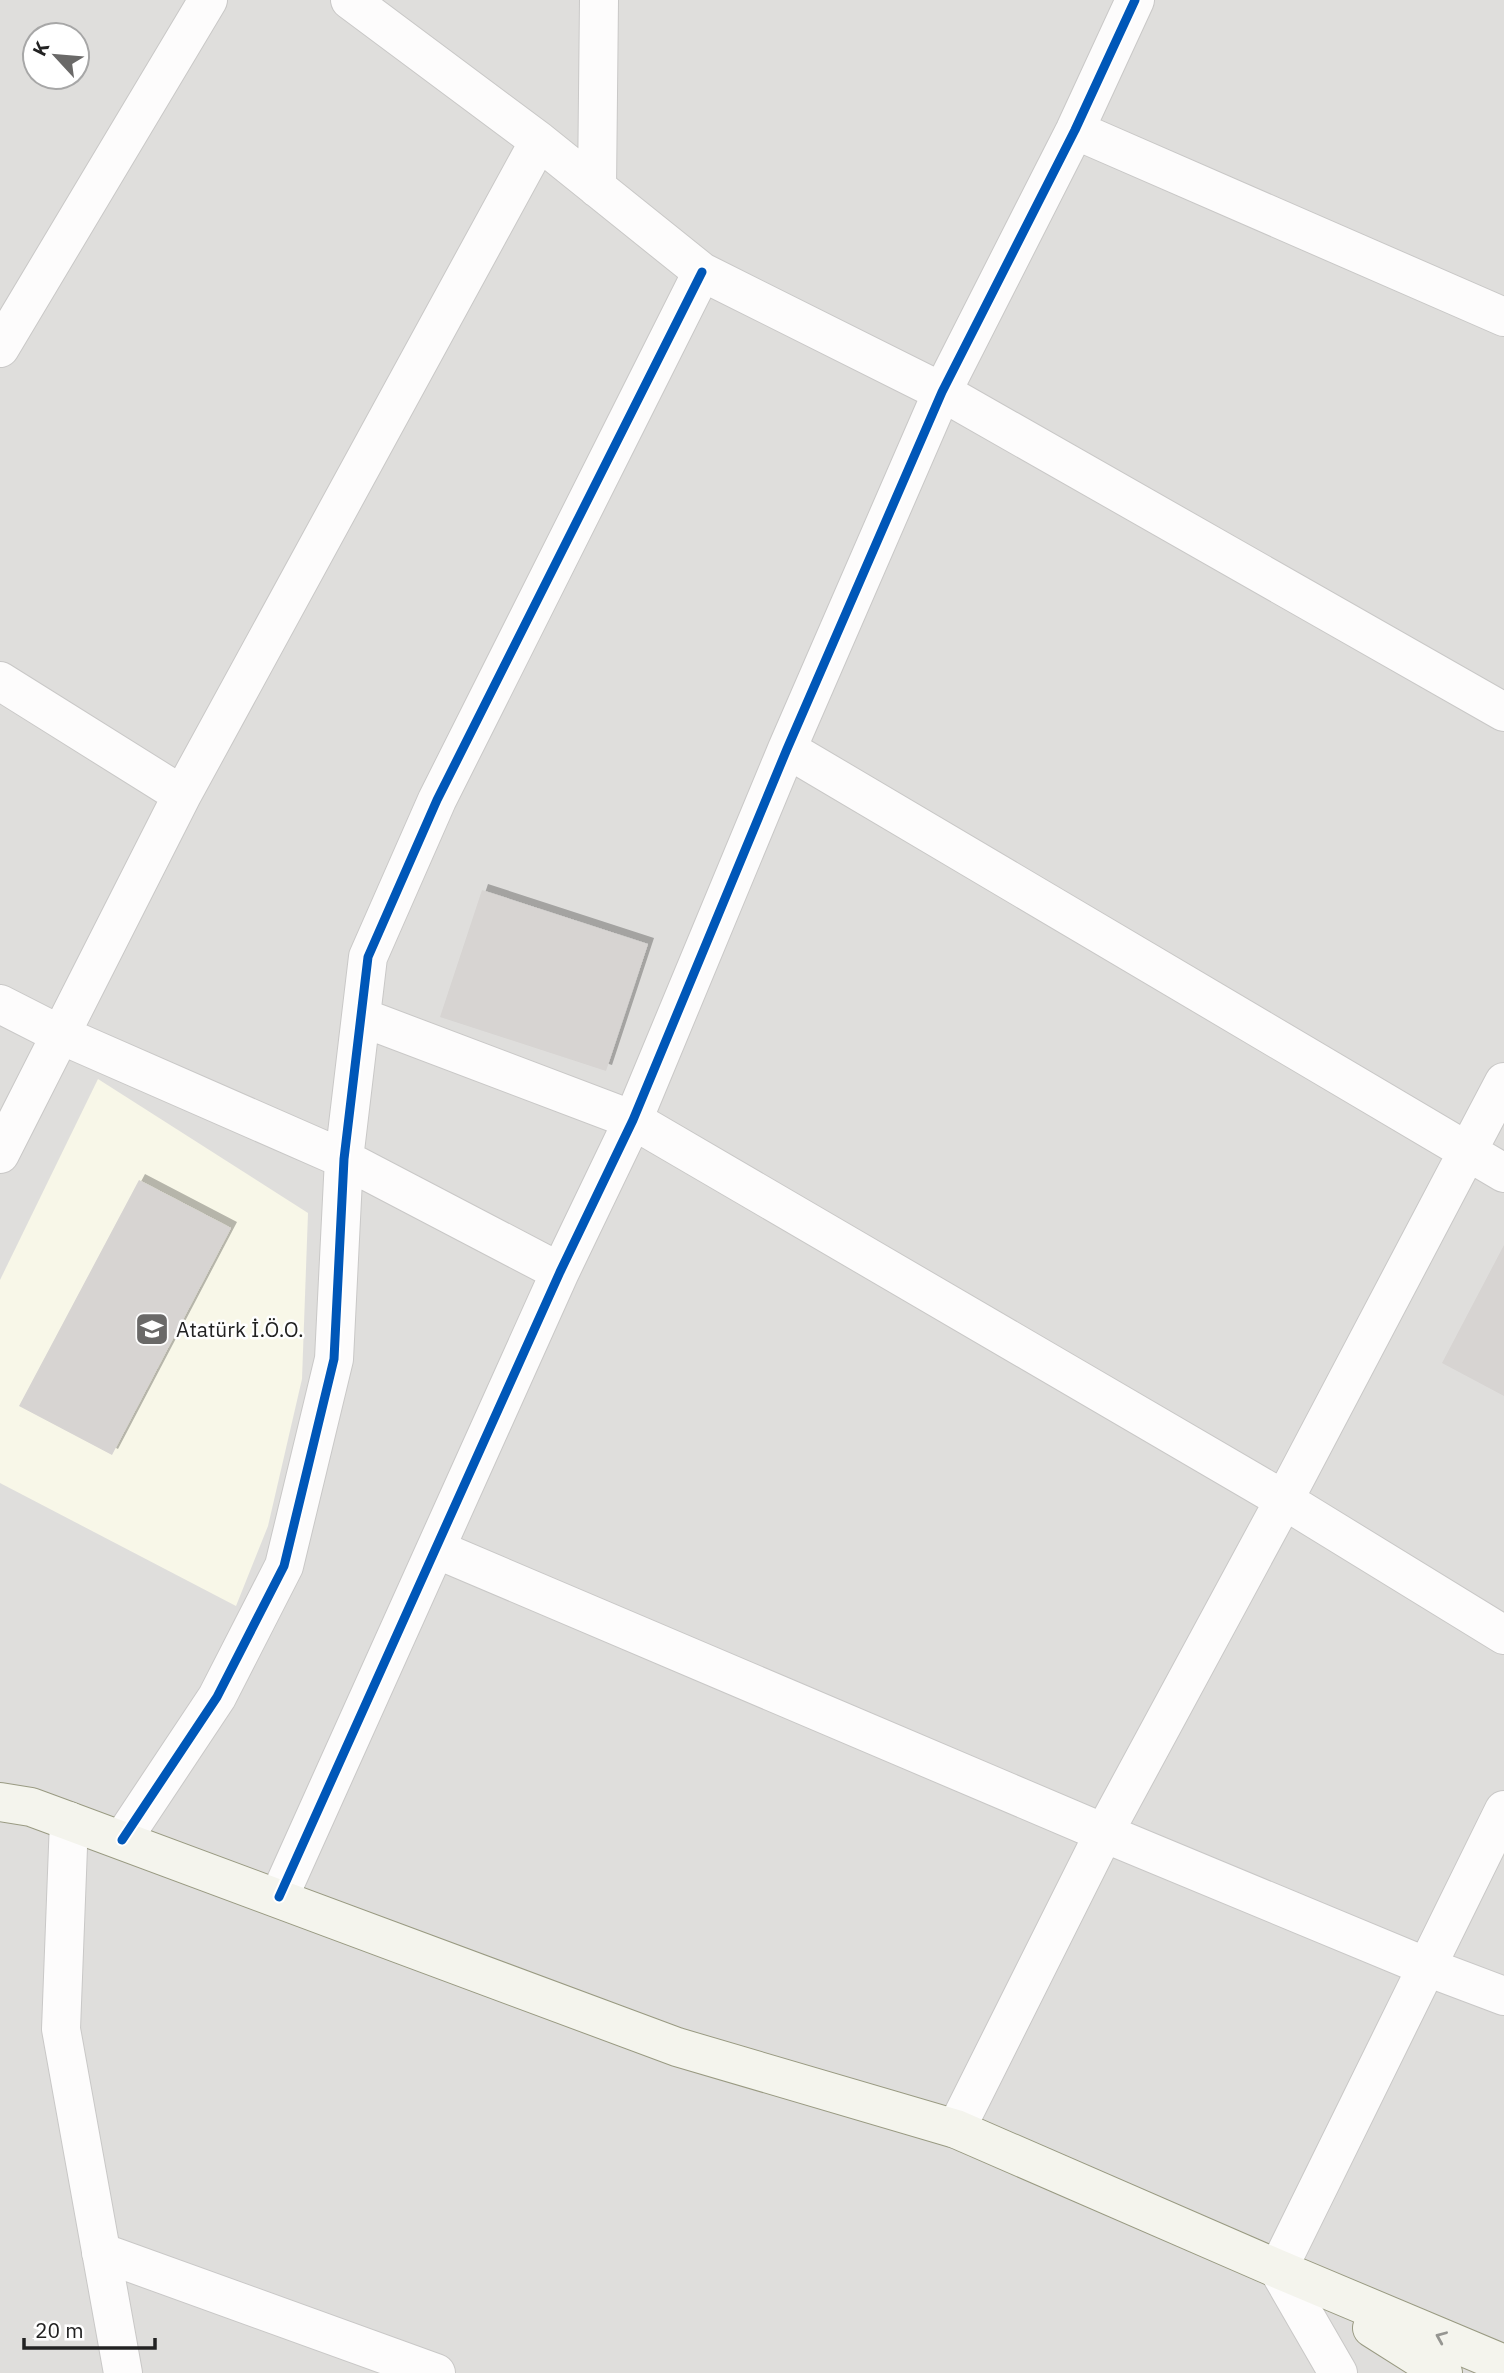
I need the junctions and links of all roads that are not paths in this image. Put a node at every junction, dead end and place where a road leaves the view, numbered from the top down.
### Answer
1 (208, 0) edge
2 (350, 0) edge
3 (599, 0) edge
4 (1135, 0) edge
5 (1075, 130) junction
6 (538, 141) junction
7 (597, 188) junction
8 (702, 272) junction
9 (1504, 317) edge
10 (0, 348) edge
11 (942, 392) junction
12 (0, 681) edge
13 (1504, 712) edge
14 (787, 749) junction
15 (183, 795) junction
16 (0, 1004) edge
17 (361, 1017) junction
18 (61, 1035) junction
19 (1504, 1082) edge
20 (633, 1120) junction
21 (1467, 1152) junction
22 (0, 1154) edge
23 (344, 1159) junction
24 (1504, 1173) edge
25 (560, 1272) junction
26 (1284, 1500) junction
27 (436, 1549) junction
28 (1504, 1635) edge
29 (10, 1799) edge
30 (1504, 1810) edge
31 (69, 1821) junction
32 (1104, 1833) junction
33 (122, 1840) junction
34 (279, 1897) junction
35 (1427, 1967) junction
36 (1504, 1996) edge
37 (956, 2129) junction
38 (101, 2252) junction
39 (1278, 2269) junction
40 (1504, 2364) edge
41 (123, 2373) edge
42 (436, 2373) edge
43 (1338, 2373) edge
44 (1443, 2373) edge

1 - 10 street
2 - 6 street
3 - 7 street
4 - 5 street
5 - 9 street
5 - 11 street
6 - 7 street
6 - 15 street
7 - 8 street
8 - 11 street
8 - 17 street
11 - 13 street
11 - 14 street
12 - 15 street
14 - 20 street
14 - 21 street
15 - 18 street
16 - 18 street
17 - 20 street
17 - 23 street
18 - 22 street
18 - 23 street
19 - 21 street
20 - 25 street
20 - 26 street
21 - 24 street
21 - 26 street
23 - 25 street
23 - 33 street
25 - 27 street
26 - 28 street
26 - 32 street
27 - 32 street
27 - 34 street
29 - 31 main road
30 - 35 street
31 - 33 main road
31 - 38 street
32 - 35 street
32 - 37 street
33 - 34 main road
34 - 37 main road
35 - 36 street
35 - 39 street
37 - 39 main road
38 - 41 street
38 - 42 street
40 -> 39 main road
39 - 43 street
39 - 44 main road

